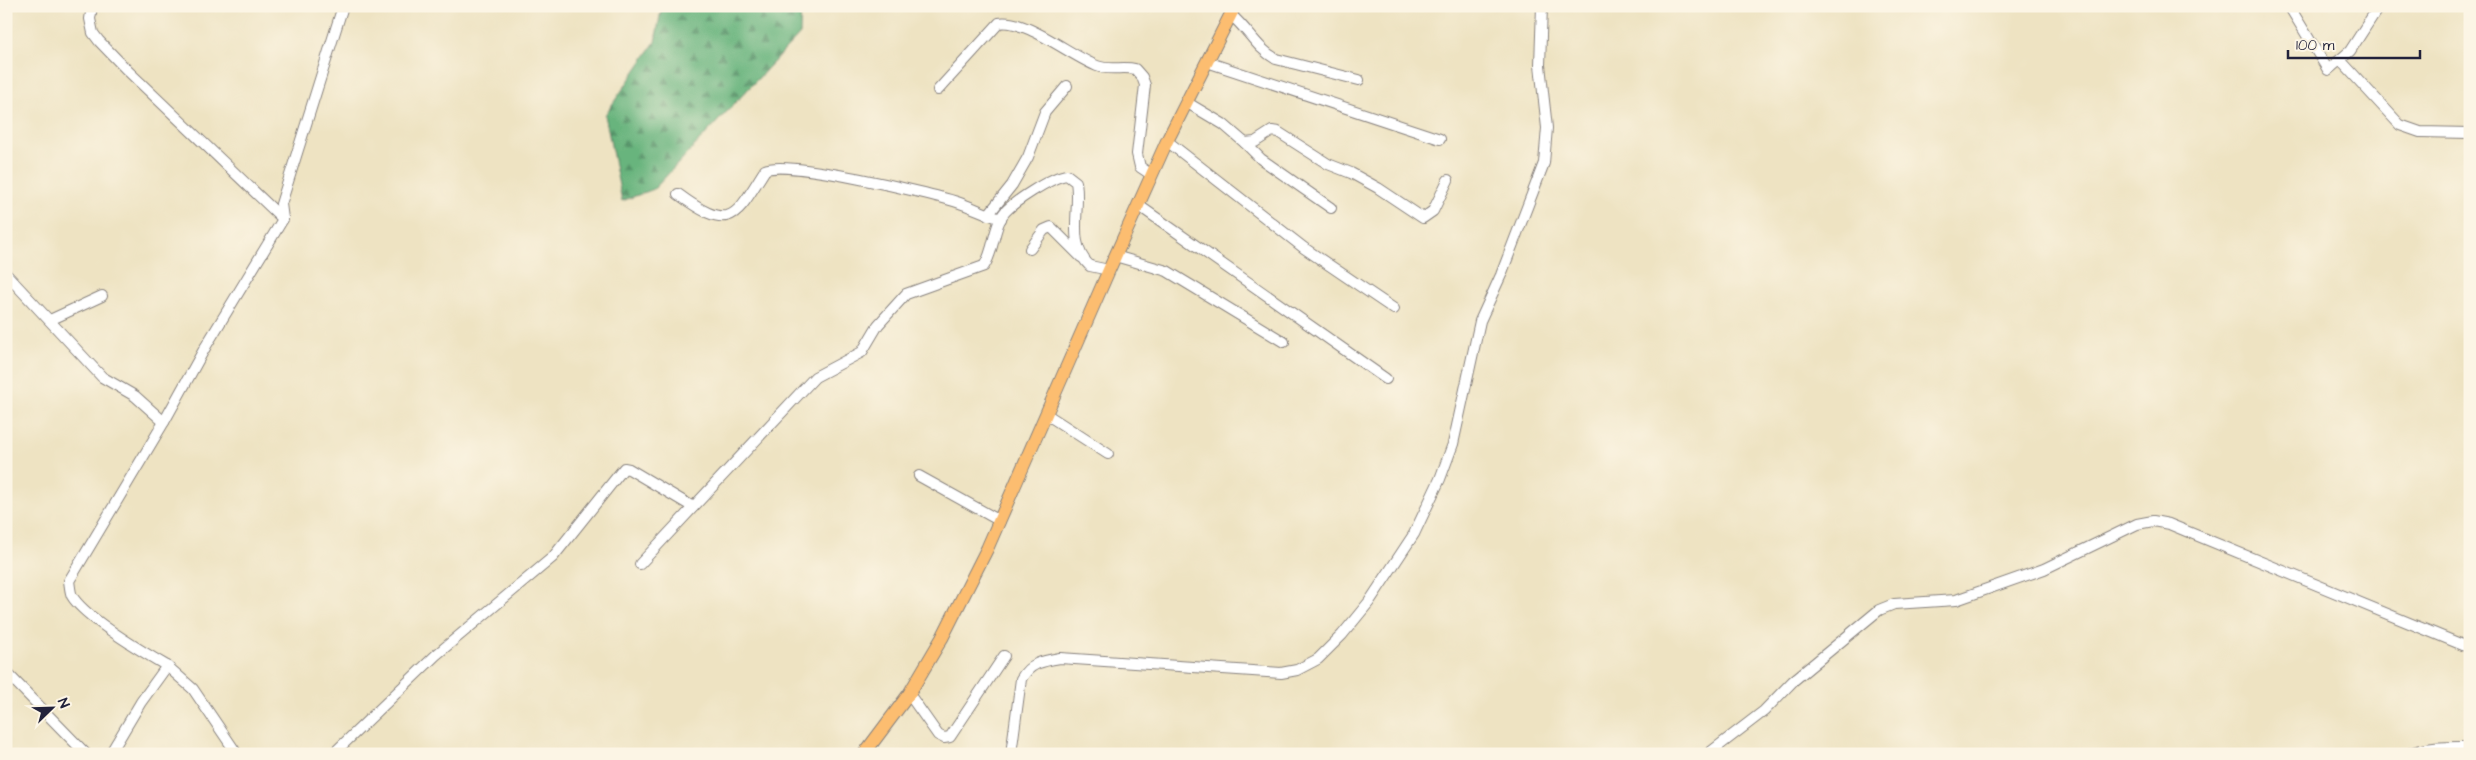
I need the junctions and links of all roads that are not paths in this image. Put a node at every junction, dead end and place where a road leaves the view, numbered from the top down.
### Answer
1 (92, 6) edge
2 (343, 6) edge
3 (1542, 6) edge
4 (2290, 6) edge
5 (2380, 6) edge
6 (2468, 6) edge
7 (1233, 11) edge
8 (2470, 11) edge
9 (1207, 62) junction
10 (2341, 62) junction
11 (1359, 80) dead end
12 (1067, 86) dead end
13 (938, 90) dead end
14 (1186, 102) junction
15 (2470, 133) edge
16 (1440, 139) dead end
17 (1168, 141) junction
18 (1245, 143) junction
19 (1152, 175) junction
20 (1448, 180) dead end
21 (678, 194) dead end
22 (1138, 205) junction
23 (1331, 208) dead end
24 (988, 215) junction
25 (283, 219) junction
26 (1001, 219) junction
27 (1030, 249) dead end
28 (1115, 256) junction
29 (1085, 261) junction
30 (1109, 270) junction
31 (6, 274) edge
32 (102, 296) dead end
33 (1394, 309) dead end
34 (50, 320) junction
35 (1284, 342) dead end
36 (1386, 379) dead end
37 (1046, 414) junction
38 (164, 422) junction
39 (1108, 454) dead end
40 (919, 476) dead end
41 (693, 508) junction
42 (1000, 521) junction
43 (640, 564) dead end
44 (2470, 648) edge
45 (1004, 656) dead end
46 (166, 666) junction
47 (6, 672) edge
48 (909, 694) junction
49 (2470, 747) edge
50 (86, 754) edge
51 (110, 754) edge
52 (237, 754) edge
53 (333, 754) edge
54 (864, 754) edge
55 (1011, 754) edge
56 (1708, 754) edge
57 (2409, 754) edge

1 - 25 street
2 - 25 street
3 - 55 street
4 - 10 street
5 - 10 street
6 - 8 street
7 - 9 main road
7 - 11 street
9 - 14 main road
9 - 16 street
10 - 15 street
12 - 24 street
13 - 19 street
14 - 17 main road
14 - 18 street
17 - 19 main road
17 - 33 street
18 - 20 street
18 - 23 street
19 - 22 main road
21 - 24 street
22 - 28 main road
22 - 36 street
24 - 26 street
25 - 38 street
26 - 29 street
26 - 41 street
27 - 29 street
28 - 30 main road
28 - 35 street
29 - 30 street
30 - 37 main road
31 - 34 street
32 - 34 street
34 - 38 street
37 - 39 street
37 - 42 main road
38 - 46 street
40 - 42 street
41 - 43 street
41 - 53 street
42 - 48 main road
44 - 56 street
45 - 48 street
46 - 51 street
46 - 52 street
47 - 50 street
48 - 54 main road
49 - 57 street

